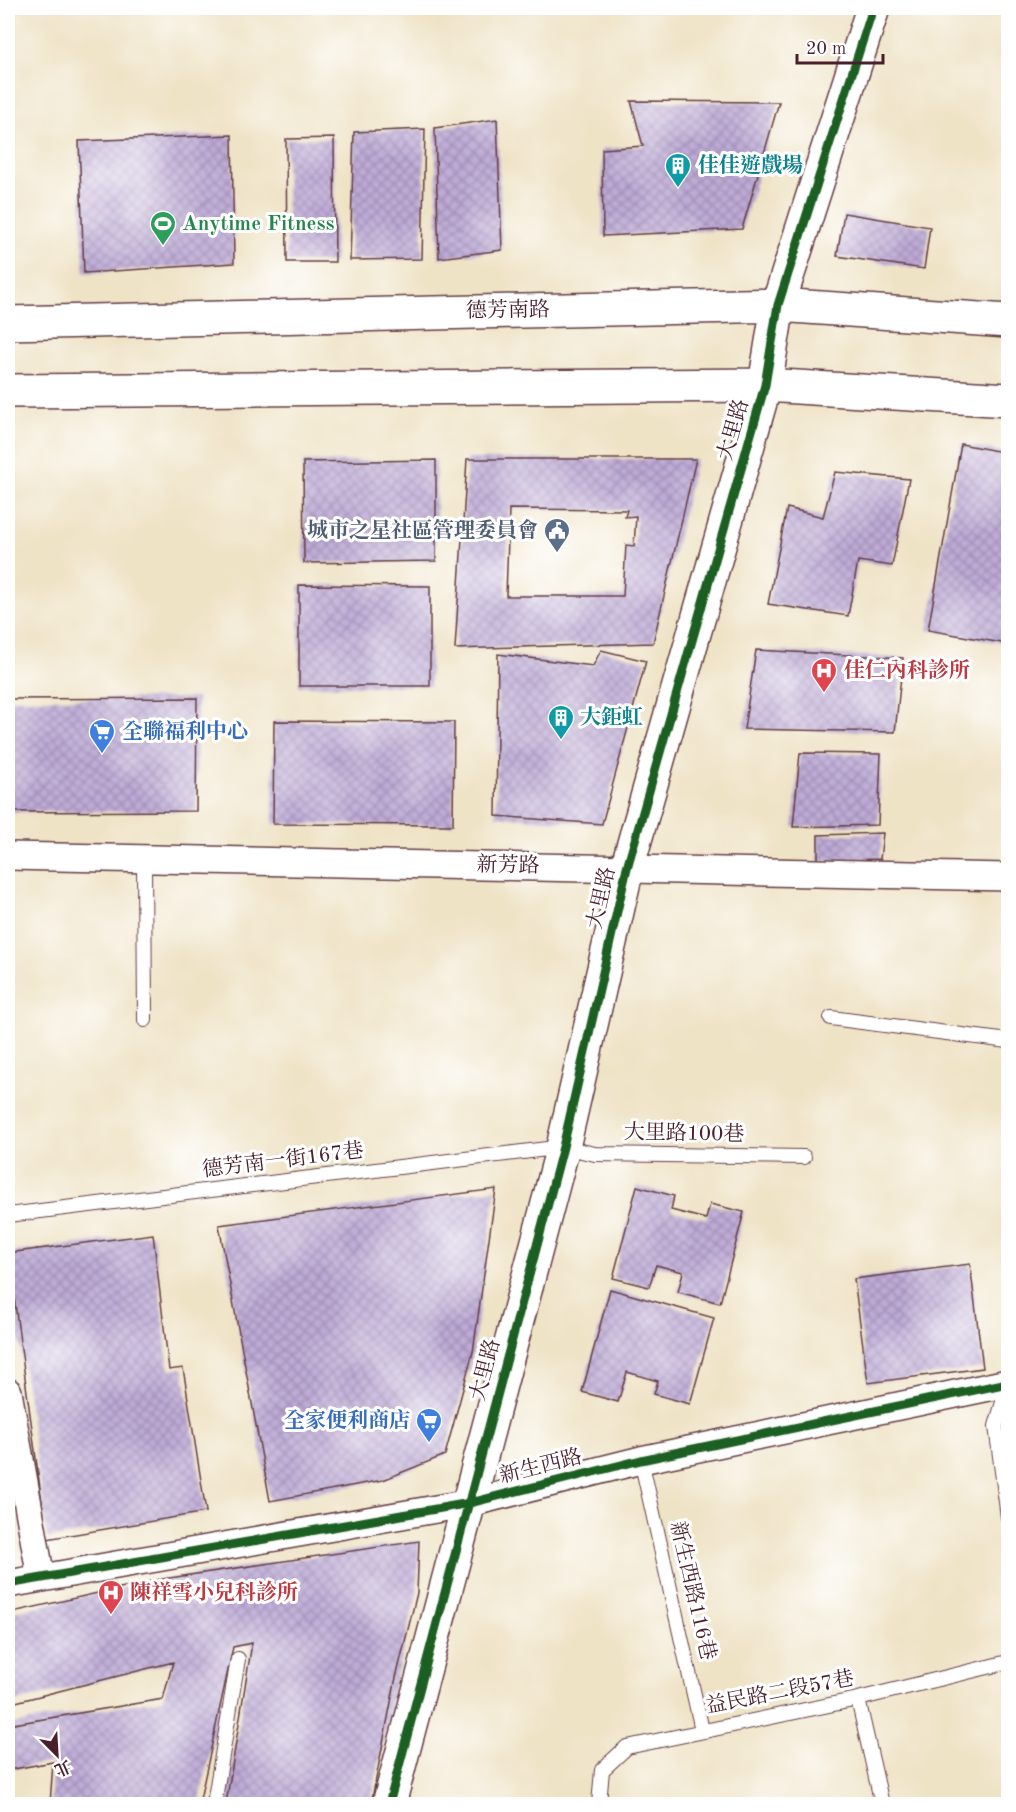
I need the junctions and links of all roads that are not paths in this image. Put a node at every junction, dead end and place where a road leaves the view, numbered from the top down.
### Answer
1 (873, 8) edge
2 (778, 305) junction
3 (1008, 321) edge
4 (8, 323) edge
5 (765, 385) junction
6 (8, 391) edge
7 (1008, 400) edge
8 (8, 856) edge
9 (144, 859) junction
10 (627, 868) junction
11 (1008, 877) edge
12 (831, 1018) dead end
13 (145, 1020) dead end
14 (1008, 1041) edge
15 (563, 1147) junction
16 (804, 1157) dead end
17 (8, 1215) edge
18 (1008, 1384) edge
19 (8, 1392) edge
20 (641, 1460) junction
21 (470, 1503) junction
22 (1008, 1517) edge
23 (41, 1578) junction
24 (8, 1584) edge
25 (238, 1659) dead end
26 (1008, 1662) edge
27 (858, 1699) junction
28 (702, 1730) junction
29 (214, 1804) edge
30 (389, 1804) edge
31 (599, 1804) edge
32 (882, 1804) edge

1 - 2 street, 大里路
2 - 3 street, 德芳南路
2 - 4 street, 德芳南路
2 - 5 street, 大里路
5 - 6 street
5 - 7 street
5 - 10 street, 大里路
8 - 9 street, 新芳路
9 - 10 street, 新芳路
9 - 13 lane
10 - 11 street, 新芳路
10 - 15 street, 大里路
12 - 14 lane
15 - 16 lane, 大里路100巷
15 - 17 lane, 德芳南一街167巷
15 - 21 street, 大里路
18 - 20 street, 新生西路
18 - 22 lane
19 - 23 street
20 - 21 street, 新生西路
20 - 28 lane, 新生西路116巷
21 - 23 street, 新生西路
21 - 30 street, 大里路
23 - 24 street, 新生西路
25 - 29 lane
26 - 27 lane, 益民路二段57巷
27 - 28 lane, 益民路二段57巷
27 - 32 lane
28 - 31 lane, 益民路二段57巷

